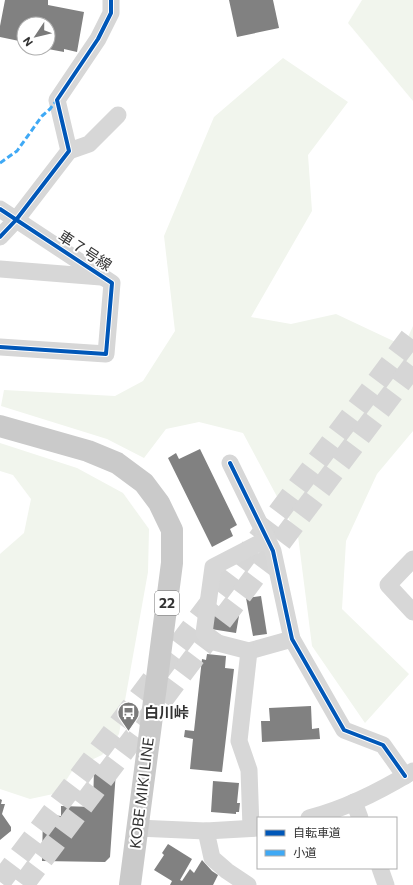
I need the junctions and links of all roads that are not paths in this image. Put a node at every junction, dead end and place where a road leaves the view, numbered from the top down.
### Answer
1 (111, 0) edge
2 (118, 115) dead end
3 (69, 151) junction
4 (0, 209) edge
5 (16, 220) junction
6 (0, 237) edge
7 (0, 269) edge
8 (104, 277) junction
9 (0, 347) edge
10 (0, 426) edge
11 (230, 463) dead end
12 (267, 539) junction
13 (413, 559) edge
14 (413, 612) edge
15 (292, 639) junction
16 (249, 651) junction
17 (409, 774) edge
18 (354, 802) junction
19 (313, 817) edge
20 (360, 817) edge
21 (137, 828) junction
22 (255, 828) edge
23 (206, 831) junction
24 (380, 869) edge
25 (130, 885) edge
26 (248, 885) edge
27 (386, 885) edge

1 - 3 street
2 - 3 street
3 - 5 street
4 - 5 street, 車７号線
5 - 6 street
5 - 8 street, 車７号線
7 - 8 street
8 - 9 street, 車７号線
10 - 21 main road, KOBE MIKI LINE / 22
11 - 12 street
12 - 15 street
12 - 16 street
13 - 14 street
15 - 16 street
15 - 17 street
16 - 22 street
17 - 18 street
18 - 19 street
18 - 20 street
21 - 23 street
21 - 25 main road, KOBE MIKI LINE / 22
22 - 23 street
23 - 26 street
24 - 27 street

